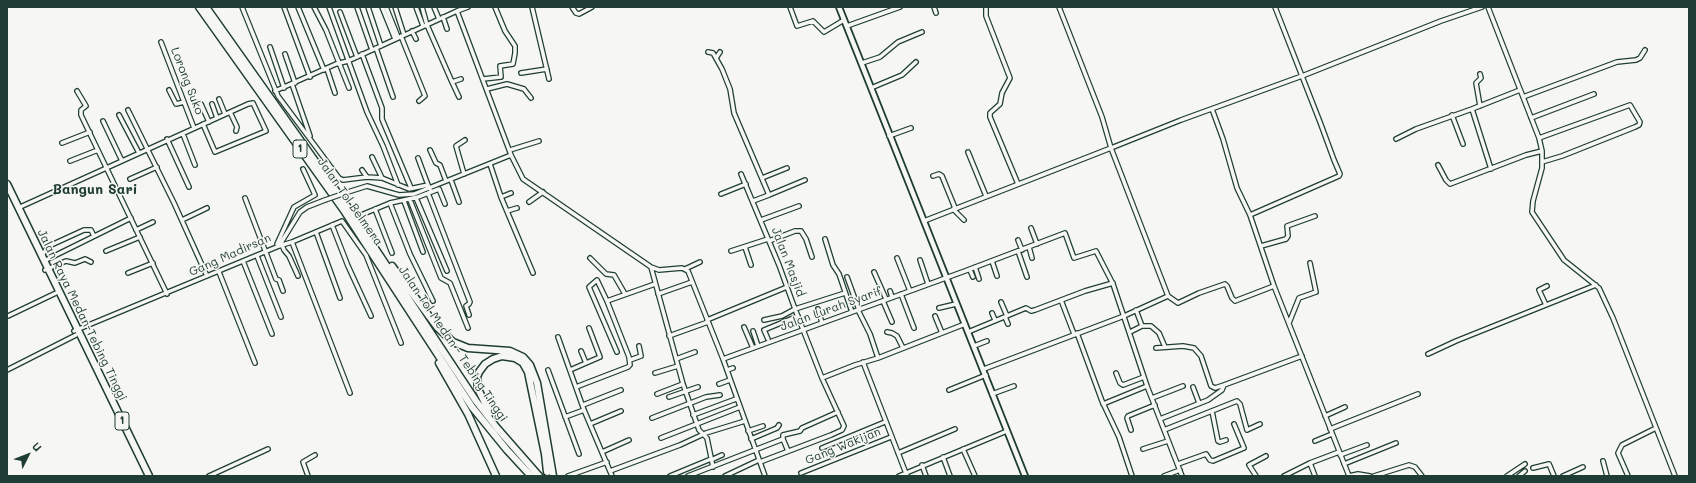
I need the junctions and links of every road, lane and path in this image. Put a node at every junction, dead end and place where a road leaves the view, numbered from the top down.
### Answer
1 (199, 7) edge
2 (206, 7) edge
3 (242, 7) edge
4 (284, 7) edge
5 (298, 7) edge
6 (314, 7) edge
7 (329, 7) edge
8 (357, 7) edge
9 (368, 7) edge
10 (382, 7) edge
11 (386, 7) edge
12 (395, 7) edge
13 (416, 7) edge
14 (422, 7) edge
15 (434, 7) edge
16 (468, 7) edge
17 (495, 7) edge
18 (532, 7) edge
19 (572, 7) edge
20 (592, 7) edge
21 (790, 7) edge
22 (839, 7) edge
23 (900, 7) edge
24 (934, 7) edge
25 (986, 7) edge
26 (1059, 7) edge
27 (1275, 7) edge
28 (1482, 7) edge
29 (1488, 7) edge
30 (457, 10) junction
31 (340, 12) dead end
32 (936, 13) dead end
33 (441, 18) junction
34 (844, 20) junction
35 (425, 25) junction
36 (847, 26) junction
37 (447, 29) dead end
38 (412, 31) junction
39 (922, 32) dead end
40 (399, 37) junction
41 (416, 39) dead end
42 (161, 42) dead end
43 (381, 46) junction
44 (270, 47) dead end
45 (376, 48) junction
46 (372, 50) junction
47 (1645, 50) dead end
48 (708, 52) dead end
49 (720, 52) dead end
50 (285, 54) dead end
51 (362, 54) junction
52 (357, 56) junction
53 (716, 58) junction
54 (348, 61) junction
55 (916, 62) dead end
56 (339, 63) junction
57 (862, 63) junction
58 (326, 69) junction
59 (547, 69) junction
60 (521, 73) dead end
61 (1480, 74) dead end
62 (1302, 76) junction
63 (310, 77) junction
64 (462, 79) dead end
65 (483, 79) junction
66 (549, 79) dead end
67 (452, 82) junction
68 (293, 84) junction
69 (284, 88) junction
70 (349, 88) dead end
71 (871, 88) junction
72 (486, 89) junction
73 (169, 90) dead end
74 (1520, 90) junction
75 (77, 91) dead end
76 (275, 91) junction
77 (335, 93) dead end
78 (1594, 94) dead end
79 (393, 97) dead end
80 (459, 97) dead end
81 (1523, 97) junction
82 (531, 98) dead end
83 (219, 99) dead end
84 (419, 101) dead end
85 (184, 102) junction
86 (201, 104) dead end
87 (212, 104) dead end
88 (1480, 106) junction
89 (1212, 109) junction
90 (1472, 109) junction
91 (128, 110) dead end
92 (230, 112) junction
93 (225, 114) junction
94 (119, 115) dead end
95 (1452, 116) junction
96 (217, 118) junction
97 (1531, 118) junction
98 (103, 121) dead end
99 (209, 122) junction
100 (203, 124) junction
101 (194, 128) junction
102 (911, 128) dead end
103 (236, 131) dead end
104 (90, 132) junction
105 (183, 134) junction
106 (889, 136) junction
107 (1538, 138) junction
108 (167, 139) junction
109 (310, 139) junction
110 (1396, 139) dead end
111 (465, 140) dead end
112 (539, 141) dead end
113 (62, 143) dead end
114 (1463, 144) dead end
115 (1111, 148) junction
116 (148, 149) junction
117 (98, 150) junction
118 (430, 150) dead end
119 (1542, 151) junction
120 (968, 152) dead end
121 (138, 153) junction
122 (510, 153) junction
123 (372, 157) dead end
124 (418, 158) dead end
125 (70, 161) dead end
126 (122, 161) junction
127 (1542, 162) junction
128 (490, 164) junction
129 (195, 165) dead end
130 (1438, 165) dead end
131 (157, 167) junction
132 (106, 168) junction
133 (787, 168) dead end
134 (1491, 169) junction
135 (303, 170) dead end
136 (362, 170) dead end
137 (464, 174) junction
138 (741, 174) dead end
139 (933, 176) dead end
140 (367, 177) junction
141 (130, 178) dead end
142 (382, 178) junction
143 (762, 178) junction
144 (448, 180) junction
145 (804, 180) dead end
146 (7, 184) edge
147 (746, 184) junction
148 (1018, 184) junction
149 (398, 185) junction
150 (189, 187) dead end
151 (438, 187) junction
152 (411, 188) junction
153 (429, 189) junction
154 (543, 192) junction
155 (7, 193) edge
156 (511, 193) dead end
157 (721, 194) dead end
158 (769, 195) junction
159 (986, 196) junction
160 (501, 197) junction
161 (245, 198) dead end
162 (416, 198) junction
163 (410, 200) junction
164 (404, 201) junction
165 (753, 201) junction
166 (459, 202) dead end
167 (529, 202) dead end
168 (390, 203) junction
169 (445, 204) dead end
170 (798, 206) dead end
171 (18, 208) junction
172 (207, 208) dead end
173 (517, 208) dead end
174 (954, 208) junction
175 (375, 209) junction
176 (507, 211) junction
177 (361, 215) dead end
178 (1250, 215) junction
179 (1315, 216) dead end
180 (131, 218) junction
181 (182, 220) junction
182 (761, 220) junction
183 (964, 220) dead end
184 (924, 221) junction
185 (153, 222) dead end
186 (332, 225) junction
187 (1031, 228) dead end
188 (136, 230) junction
189 (316, 232) junction
190 (94, 236) junction
191 (140, 237) junction
192 (825, 238) dead end
193 (370, 239) junction
194 (769, 240) junction
195 (1018, 240) dead end
196 (1046, 240) junction
197 (292, 242) junction
198 (1037, 244) junction
199 (280, 245) junction
200 (1048, 245) dead end
201 (1261, 246) junction
202 (745, 247) junction
203 (1028, 248) junction
204 (106, 251) dead end
205 (731, 251) dead end
206 (1020, 251) junction
207 (266, 252) junction
208 (423, 252) dead end
209 (392, 253) dead end
210 (257, 256) junction
211 (812, 257) dead end
212 (43, 258) junction
213 (590, 258) dead end
214 (897, 258) dead end
215 (1032, 258) dead end
216 (920, 260) dead end
217 (243, 261) junction
218 (992, 261) junction
219 (91, 262) dead end
220 (700, 262) dead end
221 (153, 263) junction
222 (1310, 263) dead end
223 (751, 265) dead end
224 (651, 267) junction
225 (975, 268) junction
226 (685, 269) junction
227 (47, 270) junction
228 (447, 270) dead end
229 (970, 270) junction
230 (219, 272) junction
231 (874, 272) dead end
232 (128, 273) dead end
233 (533, 273) dead end
234 (207, 276) junction
235 (298, 276) dead end
236 (997, 276) dead end
237 (847, 277) dead end
238 (1026, 277) dead end
239 (946, 278) junction
240 (973, 278) dead end
241 (979, 279) dead end
242 (692, 282) junction
243 (1113, 283) junction
244 (655, 284) junction
245 (928, 284) junction
246 (1596, 285) junction
247 (1274, 286) junction
248 (1547, 286) dead end
249 (787, 287) junction
250 (283, 291) dead end
251 (890, 291) dead end
252 (910, 291) junction
253 (56, 293) junction
254 (845, 293) junction
255 (167, 294) junction
256 (625, 294) junction
257 (658, 294) junction
258 (901, 294) junction
259 (1168, 296) junction
260 (892, 297) junction
261 (340, 298) dead end
262 (885, 300) junction
263 (1061, 300) junction
264 (432, 301) dead end
265 (607, 301) junction
266 (1001, 302) dead end
267 (956, 304) junction
268 (1546, 306) junction
269 (939, 308) dead end
270 (818, 309) dead end
271 (795, 310) junction
272 (858, 310) junction
273 (1136, 310) junction
274 (852, 312) junction
275 (992, 313) dead end
276 (469, 315) dead end
277 (8, 316) edge
278 (281, 316) dead end
279 (371, 316) dead end
280 (798, 316) junction
281 (935, 316) dead end
282 (1006, 316) junction
283 (1124, 316) junction
284 (764, 320) dead end
285 (995, 320) junction
286 (708, 321) junction
287 (892, 322) dead end
288 (822, 323) junction
289 (1289, 323) junction
290 (964, 324) junction
291 (1008, 324) dead end
292 (1142, 326) junction
293 (744, 327) dead end
294 (468, 328) dead end
295 (589, 328) dead end
296 (914, 328) dead end
297 (804, 329) junction
298 (753, 331) dead end
299 (76, 332) junction
300 (887, 332) dead end
301 (968, 332) junction
302 (1130, 332) junction
303 (423, 333) junction
304 (942, 333) junction
305 (272, 334) dead end
306 (1075, 334) junction
307 (669, 336) junction
308 (558, 337) dead end
309 (768, 339) dead end
310 (987, 341) dead end
311 (401, 343) dead end
312 (639, 346) dead end
313 (758, 346) junction
314 (974, 346) junction
315 (1165, 347) junction
316 (753, 348) junction
317 (903, 348) junction
318 (1156, 348) dead end
319 (581, 351) dead end
320 (617, 352) dead end
321 (695, 352) dead end
322 (1428, 354) dead end
323 (1302, 356) junction
324 (878, 358) junction
325 (723, 359) junction
326 (630, 360) junction
327 (676, 360) junction
328 (863, 362) junction
329 (255, 363) dead end
330 (586, 363) junction
331 (678, 366) junction
332 (733, 368) dead end
333 (984, 368) junction
334 (7, 370) edge
335 (548, 370) dead end
336 (570, 370) junction
337 (727, 370) junction
338 (655, 373) dead end
339 (1116, 373) dead end
340 (986, 375) junction
341 (1144, 377) junction
342 (822, 378) junction
343 (730, 380) junction
344 (683, 384) junction
345 (719, 384) dead end
346 (1224, 385) junction
347 (1014, 386) dead end
348 (1147, 386) junction
349 (1183, 386) dead end
350 (576, 387) junction
351 (698, 387) dead end
352 (1193, 387) dead end
353 (621, 390) dead end
354 (949, 390) dead end
355 (686, 391) junction
356 (350, 393) dead end
357 (657, 394) dead end
358 (992, 394) junction
359 (1418, 394) dead end
360 (720, 395) dead end
361 (669, 397) dead end
362 (1152, 398) junction
363 (736, 399) junction
364 (689, 403) junction
365 (1200, 403) junction
366 (1103, 404) junction
367 (583, 405) junction
368 (1155, 405) junction
369 (740, 407) junction
370 (1345, 407) dead end
371 (584, 410) junction
372 (621, 411) dead end
373 (1212, 411) junction
374 (838, 412) junction
375 (693, 415) junction
376 (1325, 416) junction
377 (565, 417) junction
378 (652, 418) dead end
379 (1160, 419) junction
380 (745, 421) junction
381 (885, 422) junction
382 (590, 424) junction
383 (696, 424) junction
384 (1234, 424) dead end
385 (1260, 424) dead end
386 (779, 425) dead end
387 (763, 426) dead end
388 (1656, 428) junction
389 (955, 429) dead end
390 (1330, 429) junction
391 (1131, 430) dead end
392 (1164, 430) junction
393 (1248, 430) junction
394 (748, 431) junction
395 (1007, 431) junction
396 (703, 434) junction
397 (1238, 434) junction
398 (1332, 434) junction
399 (891, 437) junction
400 (661, 438) dead end
401 (751, 438) junction
402 (783, 439) junction
403 (629, 440) dead end
404 (1226, 440) dead end
405 (1168, 441) junction
406 (1315, 441) dead end
407 (1396, 444) dead end
408 (1367, 445) dead end
409 (822, 448) dead end
410 (268, 449) dead end
411 (963, 449) junction
412 (1143, 449) dead end
413 (755, 450) junction
414 (788, 451) junction
415 (602, 452) junction
416 (898, 453) junction
417 (519, 454) junction
418 (579, 454) dead end
419 (1340, 454) junction
420 (722, 455) dead end
421 (315, 456) dead end
422 (1266, 456) dead end
423 (943, 457) junction
424 (711, 460) junction
425 (760, 461) junction
426 (1603, 461) dead end
427 (607, 462) junction
428 (1310, 463) junction
429 (1178, 464) junction
430 (1344, 464) junction
431 (1525, 464) dead end
432 (922, 465) junction
433 (713, 467) junction
434 (1583, 467) dead end
435 (1517, 468) junction
436 (1534, 468) dead end
437 (1180, 470) junction
438 (610, 471) junction
439 (1525, 471) dead end
440 (547, 472) dead end
441 (801, 473) dead end
442 (906, 474) edge
443 (1520, 475) edge
444 (145, 476) edge
445 (149, 476) edge
446 (209, 476) edge
447 (308, 476) edge
448 (496, 476) edge
449 (531, 476) edge
450 (539, 476) edge
451 (553, 476) edge
452 (568, 476) edge
453 (612, 476) edge
454 (670, 476) edge
455 (688, 476) edge
456 (726, 476) edge
457 (765, 476) edge
458 (899, 476) edge
459 (926, 476) edge
460 (950, 476) edge
461 (975, 476) edge
462 (1025, 476) edge
463 (1132, 476) edge
464 (1164, 476) edge
465 (1182, 476) edge
466 (1256, 476) edge
467 (1284, 476) edge
468 (1315, 476) edge
469 (1349, 476) edge
470 (1370, 476) edge
471 (1374, 476) edge
472 (1422, 476) edge
473 (1507, 476) edge
474 (1554, 476) edge
475 (1563, 476) edge
476 (1608, 476) edge
477 (1628, 476) edge
478 (1675, 476) edge

1 - 303 highway, Jalan Tol Belmera / 1
2 - 193 highway, Jalan Tol Belmera / 1
3 - 76 street
4 - 63 street
5 - 58 street
6 - 56 street
7 - 54 street
8 - 46 street
9 - 43 street
10 - 40 street
11 - 40 street
12 - 40 street
13 - 35 street
14 - 35 street
15 - 33 street
16 - 30 street
17 - 65 street
18 - 59 street
19 - 20 street
21 - 34 street
22 - 34 street
23 - 36 street
24 - 32 street
25 - 148 street
26 - 115 street
27 - 62 street
28 - 62 street
29 - 74 street
30 - 33 street
30 - 65 street
31 - 52 street
33 - 35 street
33 - 37 street
34 - 36 street
35 - 38 street
35 - 67 street
36 - 57 street
38 - 40 street
38 - 41 street
39 - 57 street
40 - 43 street
40 - 84 street
42 - 85 street, Lorong Suko
43 - 45 street
44 - 69 street
45 - 46 street
45 - 79 street
46 - 51 street
47 - 81 street
48 - 53 street
49 - 53 street
50 - 68 street
51 - 52 street
51 - 152 street
52 - 54 street
53 - 143 street
54 - 56 street
54 - 149 street
55 - 71 street
56 - 58 street
56 - 70 street
57 - 71 street
58 - 63 street
58 - 77 street
59 - 60 street
59 - 66 street
61 - 88 street
62 - 89 street
62 - 178 street
63 - 68 street
64 - 67 street
65 - 72 street
67 - 80 street
68 - 69 street
68 - 109 street
69 - 76 street
71 - 106 street
72 - 82 street
72 - 122 street
73 - 85 street
74 - 81 street
74 - 88 street
75 - 104 street
76 - 109 street
78 - 97 street
81 - 97 street
83 - 93 street
85 - 101 street, Lorong Suko
86 - 99 street
87 - 96 street
88 - 90 street
89 - 115 street
89 - 178 street
90 - 95 street
90 - 134 street
91 - 116 street
92 - 93 street
92 - 100 street
92 - 103 street
93 - 96 street
94 - 121 street
95 - 110 street
95 - 114 street
96 - 99 street
97 - 107 street
98 - 126 street
99 - 100 street
100 - 101 street
101 - 105 street
102 - 106 street
104 - 113 street
104 - 117 street
105 - 108 street
105 - 129 street
106 - 184 street
107 - 119 street
107 - 127 street
108 - 116 street
108 - 150 street
109 - 140 street
111 - 137 street
112 - 122 street, Gang Madirsan
115 - 148 street
115 - 259 street
116 - 121 street
116 - 131 street
117 - 125 street
117 - 132 street
118 - 144 street
119 - 127 street
119 - 134 street
120 - 159 street
121 - 126 street
122 - 128 street, Gang Madirsan
122 - 154 street
123 - 142 street
124 - 153 street
126 - 132 street
127 - 246 street
128 - 137 street, Gang Madirsan
128 - 160 street
130 - 134 street
131 - 141 street
131 - 181 street
132 - 171 street
132 - 180 street
133 - 143 street
135 - 199 street
136 - 140 street
137 - 144 street, Gang Madirsan
138 - 147 street, Jalan Masjid
139 - 174 street
140 - 142 street
142 - 149 street
143 - 158 street
144 - 151 street, Gang Madirsan
144 - 166 street
145 - 158 street
146 - 171 highway, Jalan Raya Medan-Tebing Tinggi / 1
147 - 157 street
147 - 165 street, Jalan Masjid
148 - 159 street
149 - 152 street
151 - 153 street, Gang Madirsan
151 - 169 street
152 - 153 street
153 - 162 street
153 - 199 street, Gang Madirsan, bridge
153 - 276 street
154 - 167 street
154 - 224 street
155 - 227 highway, Jalan Raya Medan-Tebing Tinggi / 1
156 - 160 street
158 - 165 street
159 - 174 street
160 - 176 street
161 - 207 street
162 - 163 street
162 - 228 street
163 - 164 street
163 - 294 street
164 - 168 street
164 - 208 street
165 - 182 street, Jalan Masjid
168 - 175 street
168 - 264 street
170 - 182 street
171 - 212 highway, Jalan Raya Medan-Tebing Tinggi / 1
172 - 181 street
173 - 176 street
174 - 183 street
174 - 184 street
175 - 177 street
175 - 209 street
176 - 233 street
178 - 201 street
179 - 201 street
180 - 188 street
180 - 190 street
181 - 234 street
182 - 194 street, Jalan Masjid
184 - 239 street
185 - 188 street
186 - 189 street
186 - 279 street
186 - 311 street
187 - 198 street
188 - 191 street
189 - 197 street
189 - 261 street
190 - 212 street
190 - 212 street
191 - 204 street
191 - 221 street
192 - 254 street
193 - 417 highway, Jalan Tol Medan - Tebing Tinggi / 1
193 - 451 highway
194 - 202 street
194 - 211 street
194 - 249 street, Jalan Masjid
195 - 206 street
196 - 198 street, Jalan Lurah Syarif
196 - 200 street
196 - 243 street, Jalan Lurah Syarif
197 - 199 street
197 - 356 street
198 - 203 street, Jalan Lurah Syarif
199 - 207 street, Gang Madirsan
199 - 235 street
201 - 247 street
202 - 205 street
202 - 223 street
203 - 206 street, Jalan Lurah Syarif
203 - 215 street
206 - 218 street, Jalan Lurah Syarif
206 - 238 street
207 - 210 street, Gang Madirsan
207 - 250 street
210 - 217 street, Gang Madirsan
210 - 278 street
212 - 227 highway, Jalan Raya Medan-Tebing Tinggi / 1
213 - 256 street
214 - 252 street
216 - 245 street
217 - 230 street, Gang Madirsan
217 - 305 street
218 - 225 street, Jalan Lurah Syarif
218 - 236 street
219 - 227 street
220 - 226 street
221 - 232 street
221 - 255 street
222 - 289 street
224 - 226 street
224 - 244 street
225 - 229 street, Jalan Lurah Syarif
225 - 241 street
226 - 242 street
227 - 253 highway, Jalan Raya Medan-Tebing Tinggi / 1
227 - 299 highway, Jalan Raya Medan-Tebing Tinggi / 1
229 - 239 street, Jalan Lurah Syarif
229 - 240 street
230 - 234 street, Gang Madirsan
230 - 329 street
231 - 262 street
234 - 255 street, Gang Madirsan
237 - 272 street
239 - 245 street, Jalan Lurah Syarif
239 - 267 street
242 - 257 street
242 - 286 street
243 - 263 street
243 - 283 street
244 - 256 street
244 - 257 street
245 - 252 street, Jalan Lurah Syarif
246 - 268 street
246 - 388 street
247 - 259 street
247 - 289 street
248 - 268 street
249 - 271 street, Jalan Masjid
249 - 286 street
251 - 260 street
252 - 258 street, Jalan Lurah Syarif
253 - 277 street
253 - 299 highway, Jalan Raya Medan-Tebing Tinggi / 1
254 - 271 street
254 - 274 street
255 - 299 street, Gang Madirsan
256 - 265 street
257 - 307 street
258 - 260 street, Jalan Lurah Syarif
258 - 296 street
259 - 273 street
260 - 262 street, Jalan Lurah Syarif
262 - 272 street, Jalan Lurah Syarif
262 - 287 street
263 - 282 street
263 - 306 street
265 - 320 street
265 - 326 street
266 - 282 street
267 - 269 street
267 - 290 street
268 - 322 street
270 - 288 street
271 - 280 street, Jalan Masjid
271 - 284 street
272 - 274 street, Jalan Lurah Syarif
272 - 324 street
273 - 283 street
273 - 292 street
274 - 288 street, Jalan Lurah Syarif
275 - 285 street
280 - 297 street, Jalan Masjid
280 - 309 street
281 - 304 street
282 - 285 street
282 - 291 street
283 - 302 street
283 - 306 street
285 - 301 street
286 - 307 street
286 - 325 street
288 - 297 street, Jalan Lurah Syarif
289 - 323 street
290 - 301 street
290 - 304 street
292 - 302 street
292 - 315 street
293 - 316 street
295 - 330 street
297 - 313 street, Jalan Lurah Syarif
297 - 342 street, Jalan Masjid
298 - 313 street
299 - 334 street, Gang Madirsan
299 - 444 highway, Jalan Raya Medan-Tebing Tinggi / 1
299 - 445 highway, Jalan Raya Medan-Tebing Tinggi / 1
300 - 317 street
301 - 314 street
302 - 341 street
303 - 448 highway
303 - 449 highway, Jalan Tol Medan - Tebing Tinggi / 1
304 - 317 street
306 - 333 street
306 - 366 street
307 - 327 street
308 - 336 street
310 - 314 street
312 - 326 street
313 - 316 street, Jalan Lurah Syarif
314 - 333 street
315 - 318 street
315 - 346 street
316 - 325 street, Jalan Lurah Syarif
317 - 324 street
319 - 330 street
321 - 327 street
323 - 346 street
323 - 376 street
324 - 328 street
325 - 337 street
326 - 350 street
327 - 331 street
328 - 342 street
328 - 381 street
330 - 336 street
331 - 338 street
331 - 344 street
332 - 337 street
333 - 340 street
335 - 377 street
336 - 350 street
337 - 343 street
339 - 341 street
340 - 354 street
340 - 358 street
341 - 348 street
342 - 374 street, Jalan Masjid
343 - 345 street
343 - 363 street
344 - 355 street
344 - 357 street
346 - 365 street
347 - 358 street
348 - 362 street
348 - 366 street
349 - 362 street
350 - 367 street
351 - 355 street
352 - 365 street
353 - 367 street
355 - 361 street
355 - 364 street
358 - 395 street
359 - 390 street
360 - 364 street
362 - 368 street
363 - 369 street
363 - 375 street
364 - 375 street
364 - 378 street
365 - 379 street
366 - 463 street
367 - 371 street
368 - 379 street
368 - 391 street
369 - 380 street
369 - 383 street
370 - 376 street
371 - 377 street
371 - 382 street
372 - 382 street
373 - 392 street
373 - 393 street
373 - 404 street
374 - 402 street
374 - 414 street, Jalan Masjid
375 - 383 street
376 - 390 street
377 - 418 street
379 - 392 street
380 - 394 street
380 - 396 street
381 - 399 street
381 - 409 street
382 - 415 street
383 - 396 street
383 - 400 street
384 - 397 street
385 - 393 street
386 - 401 street
387 - 394 street
388 - 477 street
388 - 478 street
389 - 416 street
390 - 398 street
392 - 405 street
393 - 397 street
394 - 401 street
395 - 411 street
395 - 462 street
396 - 424 street
396 - 438 street
397 - 429 street
398 - 406 street
398 - 419 street
399 - 416 street
399 - 441 street, Gang Wakijan
401 - 413 street
402 - 413 street
402 - 414 street
403 - 415 street
405 - 412 street
405 - 429 street
407 - 430 street
408 - 419 street
410 - 446 street
411 - 423 street
411 - 461 street
413 - 425 street
413 - 433 street
414 - 425 street
415 - 427 street
416 - 442 street
417 - 440 highway
417 - 450 highway, Jalan Tol Medan - Tebing Tinggi / 1
419 - 428 street
419 - 430 street
420 - 424 street
421 - 447 street
422 - 466 street
423 - 432 street
423 - 460 street
424 - 433 street
424 - 454 street
425 - 456 street
425 - 457 street
426 - 476 street
427 - 438 street
427 - 452 street
428 - 467 street
428 - 468 street
429 - 437 street
430 - 469 street
431 - 435 street
432 - 442 street
432 - 459 street
433 - 455 street
434 - 475 street
435 - 443 street
435 - 473 street
436 - 474 street
437 - 464 street
437 - 465 street
438 - 453 street
439 - 443 street
442 - 458 street
469 - 470 street
471 - 472 street

